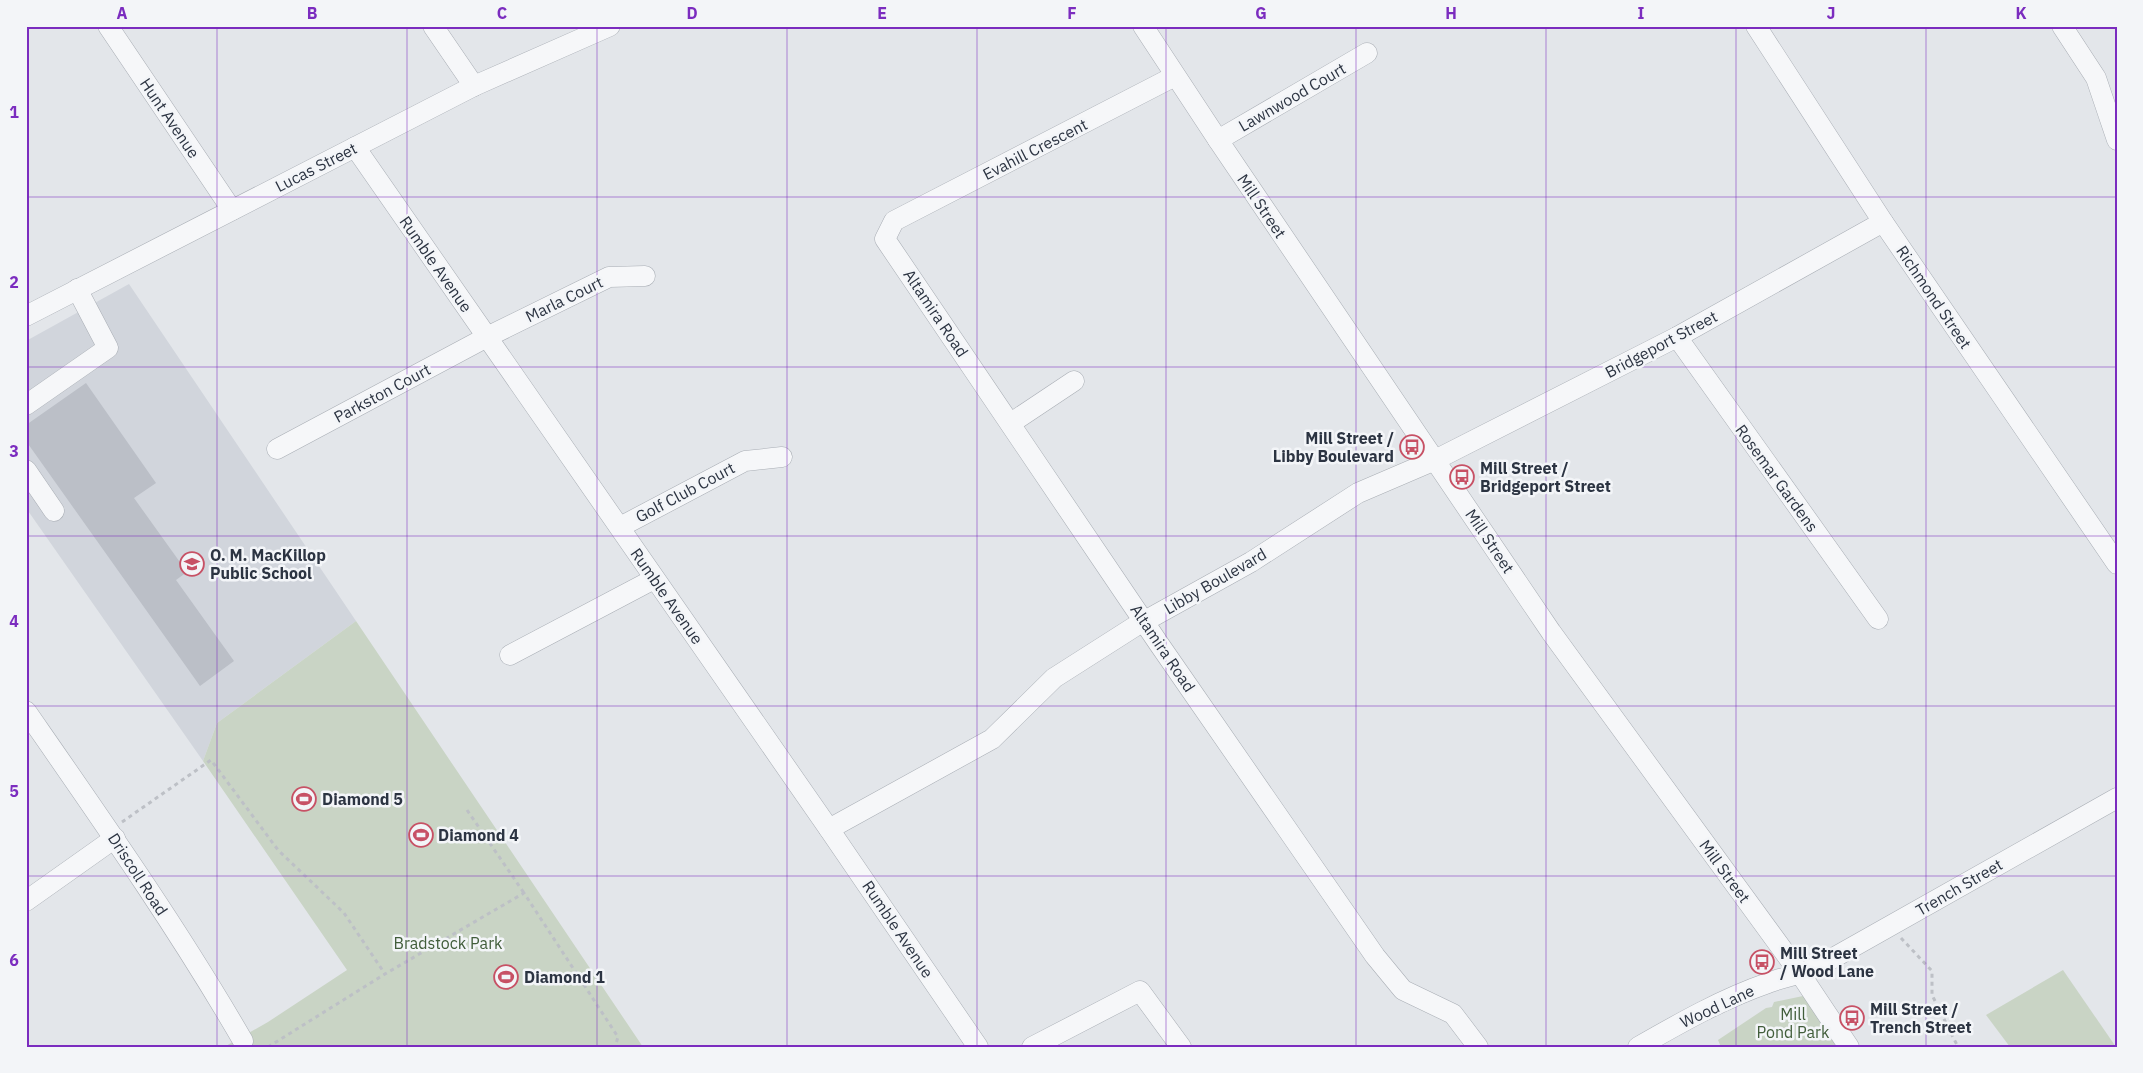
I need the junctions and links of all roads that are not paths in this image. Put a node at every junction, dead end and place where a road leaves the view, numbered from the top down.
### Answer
1 (108, 26) edge
2 (433, 26) edge
3 (610, 26) edge
4 (1143, 26) edge
5 (2062, 26) edge
6 (1757, 27) edge
7 (1367, 53) dead end
8 (1175, 76) junction
9 (474, 86) junction
10 (1218, 140) junction
11 (2117, 140) edge
12 (355, 147) junction
13 (232, 210) junction
14 (894, 221) joint
15 (1883, 222) junction
16 (645, 276) dead end
17 (77, 289) junction
18 (26, 316) edge
19 (487, 337) junction
20 (1677, 337) junction
21 (1074, 381) dead end
22 (26, 405) edge
23 (1011, 423) junction
24 (277, 449) dead end
25 (782, 457) dead end
26 (1435, 460) junction
27 (26, 470) edge
28 (54, 511) dead end
29 (620, 528) junction
30 (2117, 564) edge
31 (654, 579) junction
32 (1878, 619) dead end
33 (1144, 621) junction
34 (510, 655) dead end
35 (26, 710) edge
36 (2117, 798) edge
37 (829, 829) junction
38 (115, 838) junction
39 (26, 901) edge
40 (1801, 975) junction
41 (243, 1041) dead end
42 (978, 1047) edge
43 (1032, 1047) edge
44 (1181, 1047) edge
45 (1478, 1047) edge
46 (1638, 1047) edge
47 (1850, 1047) edge

1 - 13 street, Hunt Avenue
2 - 9 street
3 - 9 street, Lucas Street
4 - 8 street, Mill Street
5 - 11 street
6 - 15 street, Richmond Street
7 - 10 street, Lawnwood Court
8 - 10 street, Mill Street
8 - 14 street, Evahill Crescent
9 - 12 street, Lucas Street
10 - 26 street, Mill Street
12 - 13 street, Lucas Street
12 - 19 street, Rumble Avenue
13 - 17 street, Lucas Street
14 - 23 street, Altamira Road
15 - 20 street, Bridgeport Street
15 - 30 street, Richmond Street
16 - 19 street, Marla Court
17 - 18 street, Lucas Street
17 - 22 street
19 - 24 street, Parkston Court
19 - 29 street, Rumble Avenue
20 - 26 street, Bridgeport Street
20 - 32 street, Rosemar Gardens
21 - 23 street
23 - 33 street, Altamira Road
25 - 29 street, Golf Club Court
26 - 33 street, Libby Boulevard
26 - 40 street, Mill Street
27 - 28 street
29 - 31 street, Rumble Avenue
31 - 34 street
31 - 37 street, Rumble Avenue
33 - 37 street, Libby Boulevard
33 - 45 street, Altamira Road
35 - 38 street, Driscoll Road
36 - 40 street, Trench Street
37 - 42 street, Rumble Avenue
38 - 39 street
38 - 41 street, Driscoll Road
40 - 46 street, Wood Lane
40 - 47 street, Mill Street
43 - 44 street

